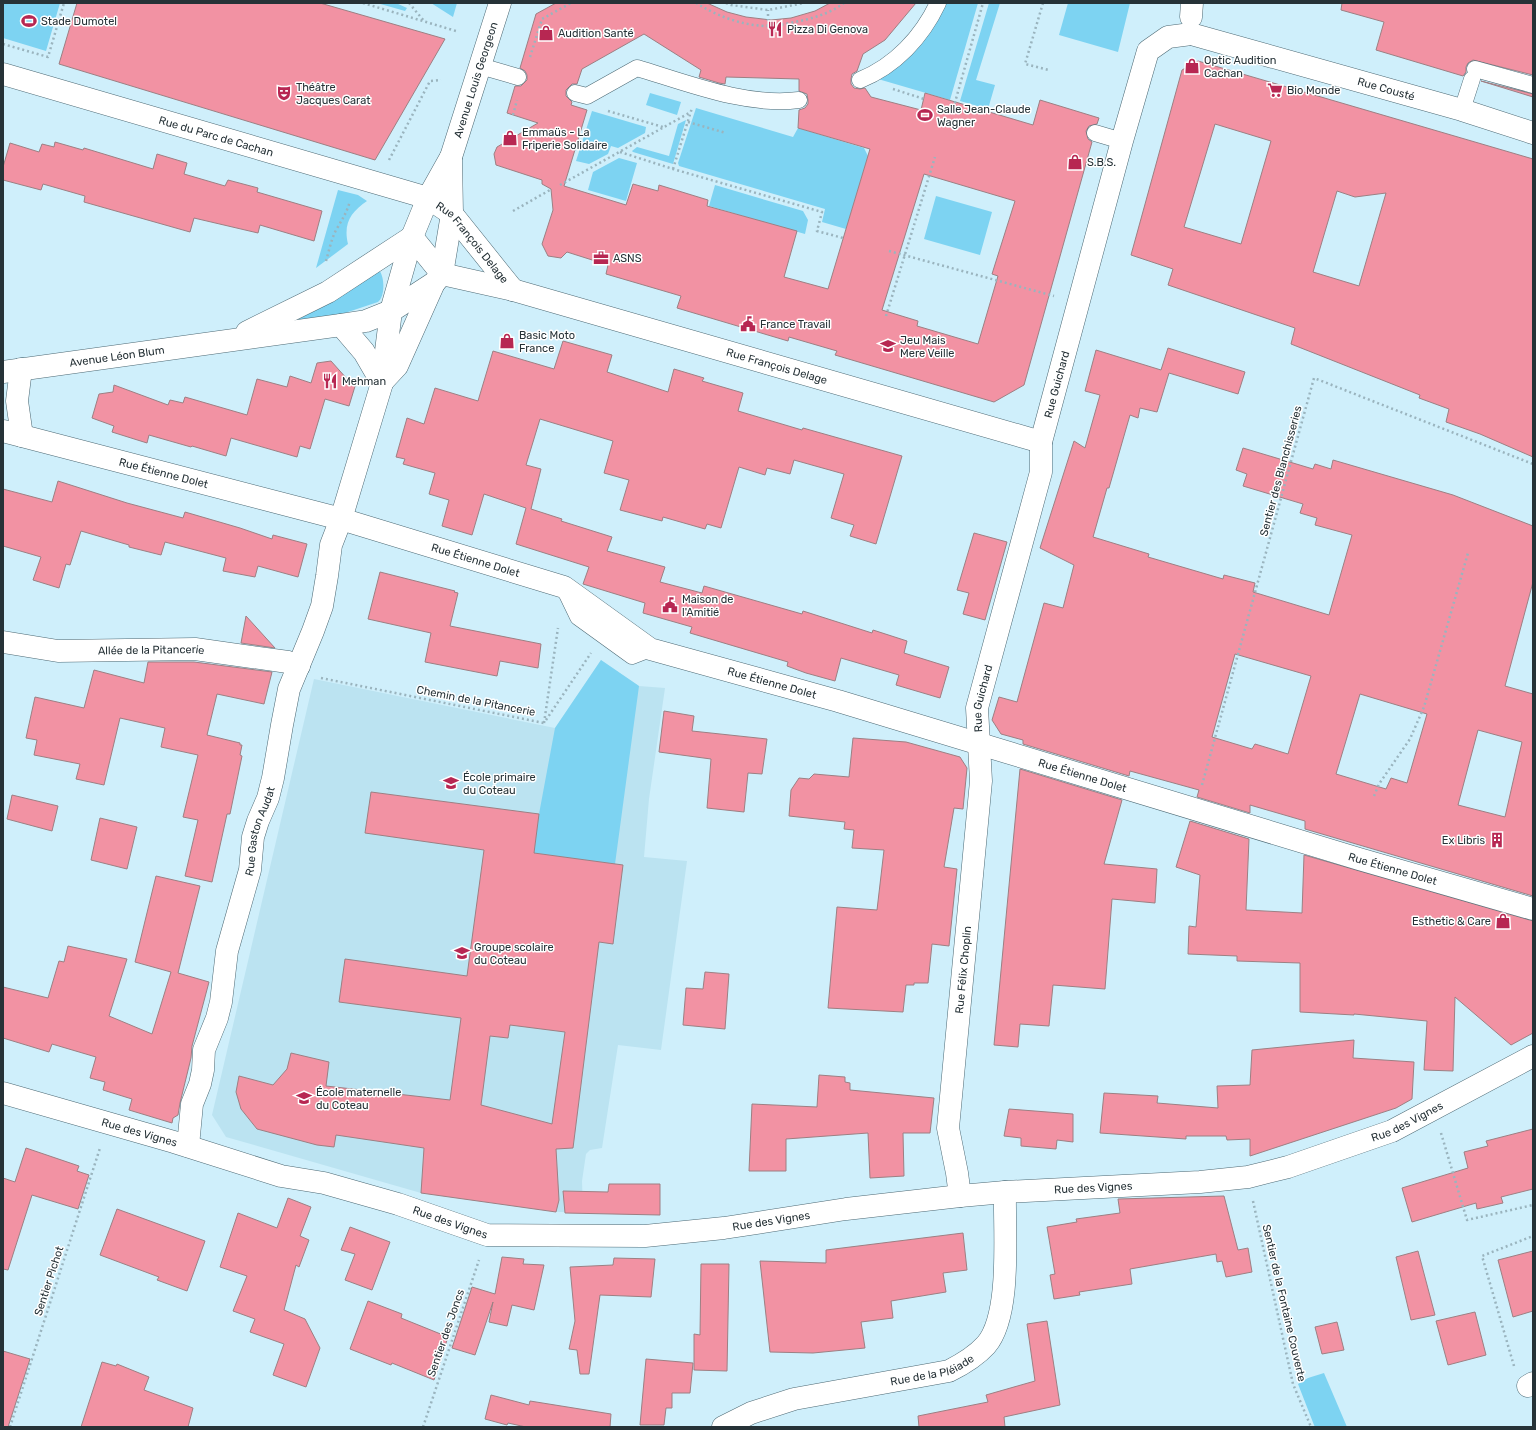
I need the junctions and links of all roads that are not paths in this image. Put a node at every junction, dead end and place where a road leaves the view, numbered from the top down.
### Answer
1 (500, 3) edge
2 (938, 3) edge
3 (1168, 37) joint
4 (480, 66) junction
5 (3, 74) edge
6 (518, 77) dead end
7 (860, 80) dead end
8 (1533, 85) edge
9 (575, 93) dead end
10 (799, 100) dead end
11 (1462, 110) junction
12 (1094, 133) dead end
13 (1533, 133) edge
14 (1122, 141) junction
15 (451, 157) junction
16 (428, 198) junction
17 (452, 214) junction
18 (412, 237) junction
19 (438, 278) junction
20 (513, 290) junction
21 (391, 311) junction
22 (341, 325) junction
23 (230, 341) junction
24 (12, 370) edge
25 (382, 382) junction
26 (13, 434) edge
27 (1041, 442) junction
28 (341, 519) junction
29 (3, 642) edge
30 (308, 672) junction
31 (979, 743) junction
32 (1533, 909) edge
33 (1533, 1056) edge
34 (3, 1093) edge
35 (188, 1146) junction
36 (1005, 1192) junction
37 (960, 1196) junction
38 (723, 1427) edge

1 - 4 street, Avenue Louis Georgeon
2 - 7 lane
3 - 11 street, Rue Cousté
3 - 14 street, Rue Guichard
4 - 6 lane
4 - 15 street, Avenue Louis Georgeon
5 - 16 street, Rue du Parc de Cachan
8 - 11 lane
9 - 10 lane
11 - 13 street, Rue Cousté
12 - 14 lane
14 - 27 street, Rue Guichard
15 - 16 street, Avenue Louis Georgeon
15 - 17 street, Avenue Louis Georgeon
16 - 17 street, Rue François Delage
16 - 18 street, Avenue Louis Georgeon
17 - 19 street, Avenue Louis Georgeon
17 - 20 street, Rue François Delage
18 - 19 street
18 - 21 street, Avenue Louis Georgeon
18 - 23 street, Avenue Léon Blum
19 - 20 street, Rue François Delage
19 - 21 street
19 - 25 street, Avenue Louis Georgeon
20 - 27 street, Rue François Delage
21 - 22 street, Avenue Léon Blum
21 - 25 street, Avenue Louis Georgeon
22 - 23 street, Avenue Léon Blum
22 - 25 street
23 - 24 street, Avenue Léon Blum
24 - 26 street, Rue Étienne Dolet
25 - 28 street, Avenue Louis Georgeon
26 - 28 street, Rue Étienne Dolet
27 - 31 street, Rue Guichard
28 - 30 street, Rue Gaston Audat
28 - 31 street, Rue Étienne Dolet
29 - 30 street, Allée de la Pitancerie
30 - 35 street, Rue Gaston Audat
31 - 32 street, Rue Étienne Dolet
31 - 37 street, Rue Félix Choplin
33 - 36 street, Rue des Vignes
34 - 35 street, Rue des Vignes
35 - 37 street, Rue des Vignes
36 - 37 street, Rue des Vignes
36 - 38 street, Rue de la Pléiade

